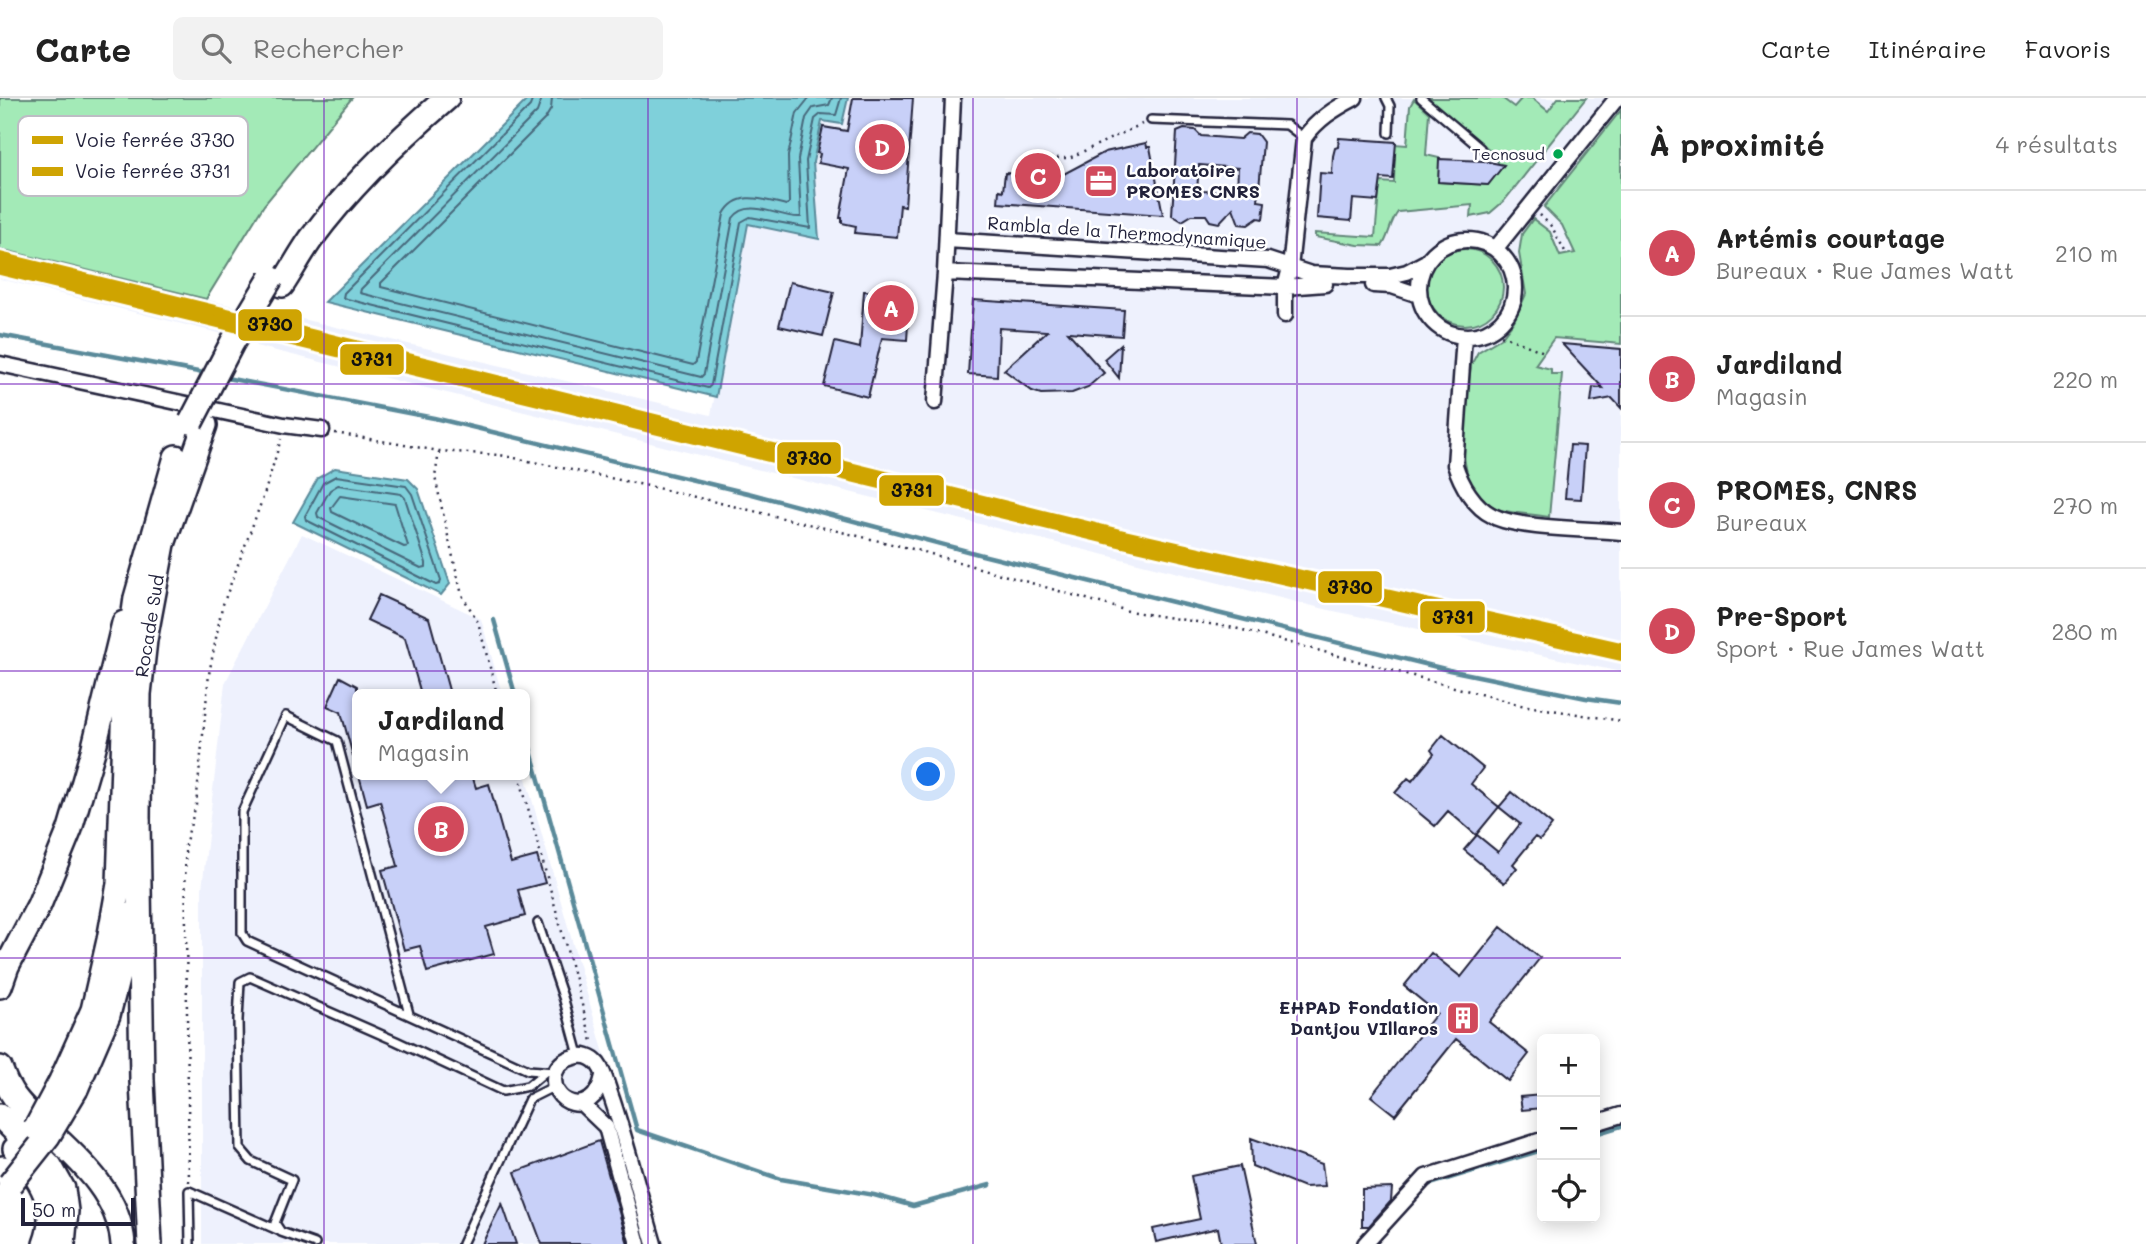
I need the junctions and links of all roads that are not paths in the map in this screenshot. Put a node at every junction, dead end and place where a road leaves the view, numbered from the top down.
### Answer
1 (430, 98) edge
2 (447, 98) edge
3 (953, 98) edge
4 (1355, 98) edge
5 (1386, 98) edge
6 (1421, 98) edge
7 (1617, 98) edge
8 (1151, 120) road end
9 (1389, 133) dead end
10 (1304, 138) junction
11 (1480, 148) dead end
12 (947, 240) junction
13 (1496, 248) junction
14 (1426, 262) junction
15 (1290, 268) junction
16 (946, 273) junction
17 (277, 281) junction
18 (1285, 287) junction
19 (1419, 295) junction
20 (1285, 314) dead end
21 (1464, 336) junction
22 (0, 364) edge
23 (935, 402) dead end
24 (198, 424) junction
25 (322, 430) road end
26 (176, 457) junction
27 (1621, 532) edge
28 (138, 821) junction
29 (538, 923) dead end
30 (0, 986) edge
31 (409, 1014) junction
32 (579, 1055) junction
33 (0, 1068) edge
34 (601, 1070) junction
35 (552, 1077) junction
36 (69, 1085) junction
37 (582, 1104) junction
38 (1621, 1115) edge
39 (0, 1116) edge
40 (1600, 1121) edge
41 (0, 1135) edge
42 (1537, 1142) edge
43 (3, 1180) edge
44 (281, 1232) junction
45 (293, 1235) junction
46 (45, 1244) edge
47 (63, 1244) edge
48 (123, 1244) edge
49 (149, 1244) edge
50 (190, 1244) edge
51 (289, 1244) edge
52 (315, 1244) edge
53 (461, 1244) edge
54 (638, 1244) edge
55 (654, 1244) edge
56 (1366, 1244) edge

1 - 17 main road, Rocade Sud
2 - 17 main road, Rocade Sud
3 - 12 street
4 - 10 street
5 - 9 lane
6 - 11 lane
7 - 13 street
8 - 10 lane
10 - 15 street
12 - 15 street, Rambla de la Thermodynamique
12 - 16 street
13 - 14 street
13 - 21 street
14 - 15 street, Rambla de la Thermodynamique
14 - 19 street
15 - 18 street
16 - 18 street
16 - 23 street
17 - 24 main road, Rocade Sud, bridge
18 - 19 street
18 - 20 street
19 - 21 street
21 - 27 street
22 - 25 street
24 - 26 main road, Rocade Sud
24 - 28 main road, Rocade Sud
26 - 30 main road, Rocade Sud
26 - 36 main road
28 - 36 main road
28 - 49 main road, Rocade Sud
29 - 32 lane
31 - 31 lane
31 - 35 lane
32 - 34 street
32 - 35 street
33 - 48 main road
34 - 37 street
34 - 55 street
35 - 37 street
35 - 44 lane
35 - 53 lane
36 - 43 main road, bridge
37 - 54 street
38 - 40 street
39 - 47 main road
41 - 46 main road
42 - 56 street
44 - 45 lane
44 - 50 lane
45 - 51 lane
45 - 52 lane

